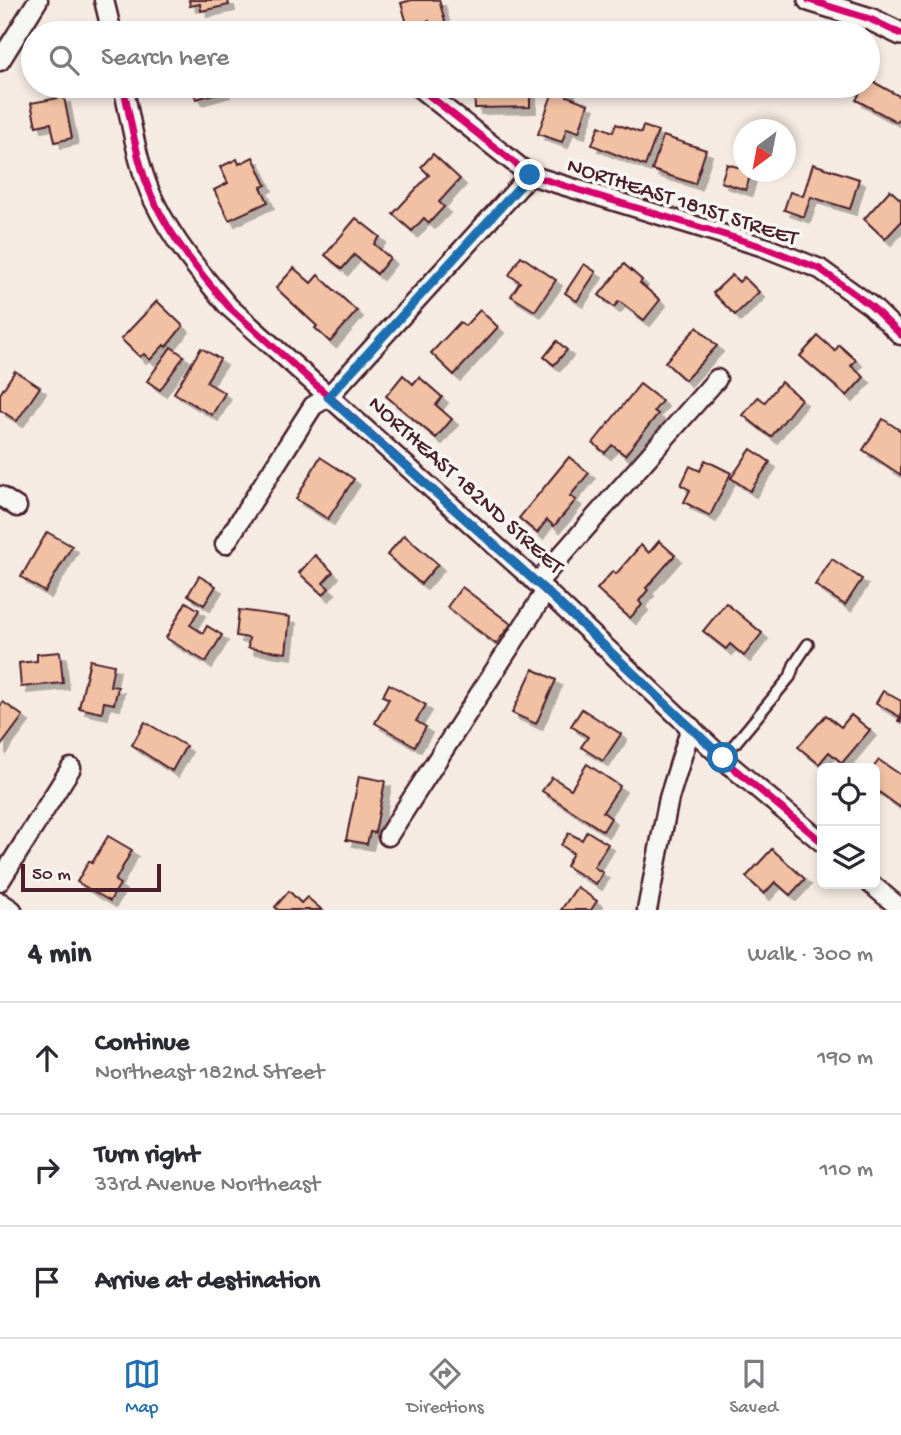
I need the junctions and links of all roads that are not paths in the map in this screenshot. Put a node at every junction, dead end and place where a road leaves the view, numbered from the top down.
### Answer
1 (38, 0) edge
2 (104, 0) edge
3 (809, 0) edge
4 (25, 21) edge
5 (109, 21) edge
6 (874, 21) edge
7 (880, 24) edge
8 (21, 27) edge
9 (901, 34) edge
10 (0, 61) edge
11 (126, 98) edge
12 (431, 98) edge
13 (530, 175) junction
14 (901, 335) edge
15 (717, 379) dead end
16 (328, 397) junction
17 (0, 495) edge
18 (17, 507) dead end
19 (225, 544) dead end
20 (541, 587) junction
21 (808, 644) dead end
22 (691, 727) junction
23 (723, 758) junction
24 (71, 768) dead end
25 (388, 836) dead end
26 (817, 838) edge
27 (0, 881) edge
28 (877, 889) edge
29 (0, 902) edge
30 (901, 909) edge
31 (12, 910) edge
32 (647, 910) edge

1 - 4 street
2 - 5 street
3 - 6 street
7 - 9 street
8 - 10 street
11 - 16 street, NORTHEAST 182ND STREET
12 - 13 street, NORTHEAST 181ST STREET
13 - 14 street, NORTHEAST 181ST STREET
13 - 16 street
15 - 20 street
16 - 19 street
16 - 20 street, NORTHEAST 182ND STREET
17 - 18 street
20 - 22 street, NORTHEAST 182ND STREET
20 - 25 street
21 - 23 lane
22 - 23 street, NORTHEAST 182ND STREET
22 - 32 street
23 - 26 street, NORTHEAST 182ND STREET
24 - 27 street
28 - 30 street
29 - 31 street

